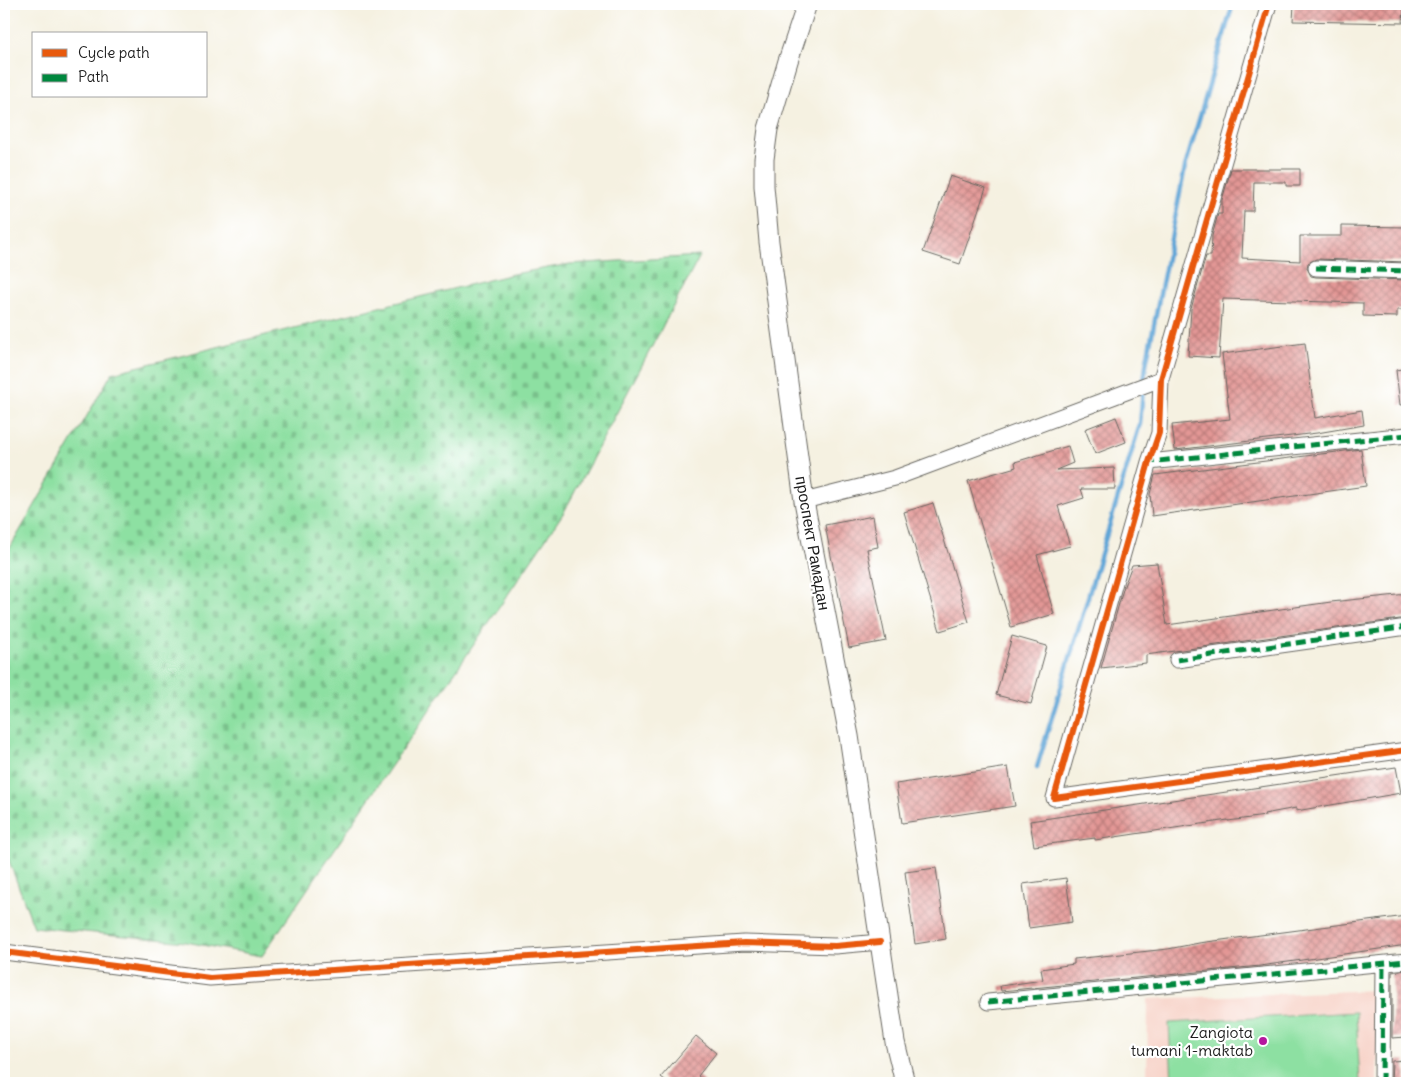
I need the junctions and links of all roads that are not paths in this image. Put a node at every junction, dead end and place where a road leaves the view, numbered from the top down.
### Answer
1 (807, 4) edge
2 (1269, 4) edge
3 (1316, 268) dead end
4 (1407, 271) edge
5 (1155, 381) junction
6 (1407, 435) edge
7 (1149, 462) junction
8 (804, 501) junction
9 (1407, 627) edge
10 (1177, 660) dead end
11 (1407, 750) edge
12 (880, 942) junction
13 (4, 952) edge
14 (1407, 961) edge
15 (1383, 964) junction
16 (988, 1002) dead end
17 (905, 1083) edge
18 (1382, 1083) edge

1 - 8 main road, проспект Рамадан
2 - 5 street
3 - 4 street
5 - 7 street
5 - 8 street
6 - 7 street
7 - 11 street
8 - 12 main road, проспект Рамадан
9 - 10 street
12 - 13 street
12 - 17 main road, проспект Рамадан
14 - 15 street
15 - 16 street
15 - 18 street

